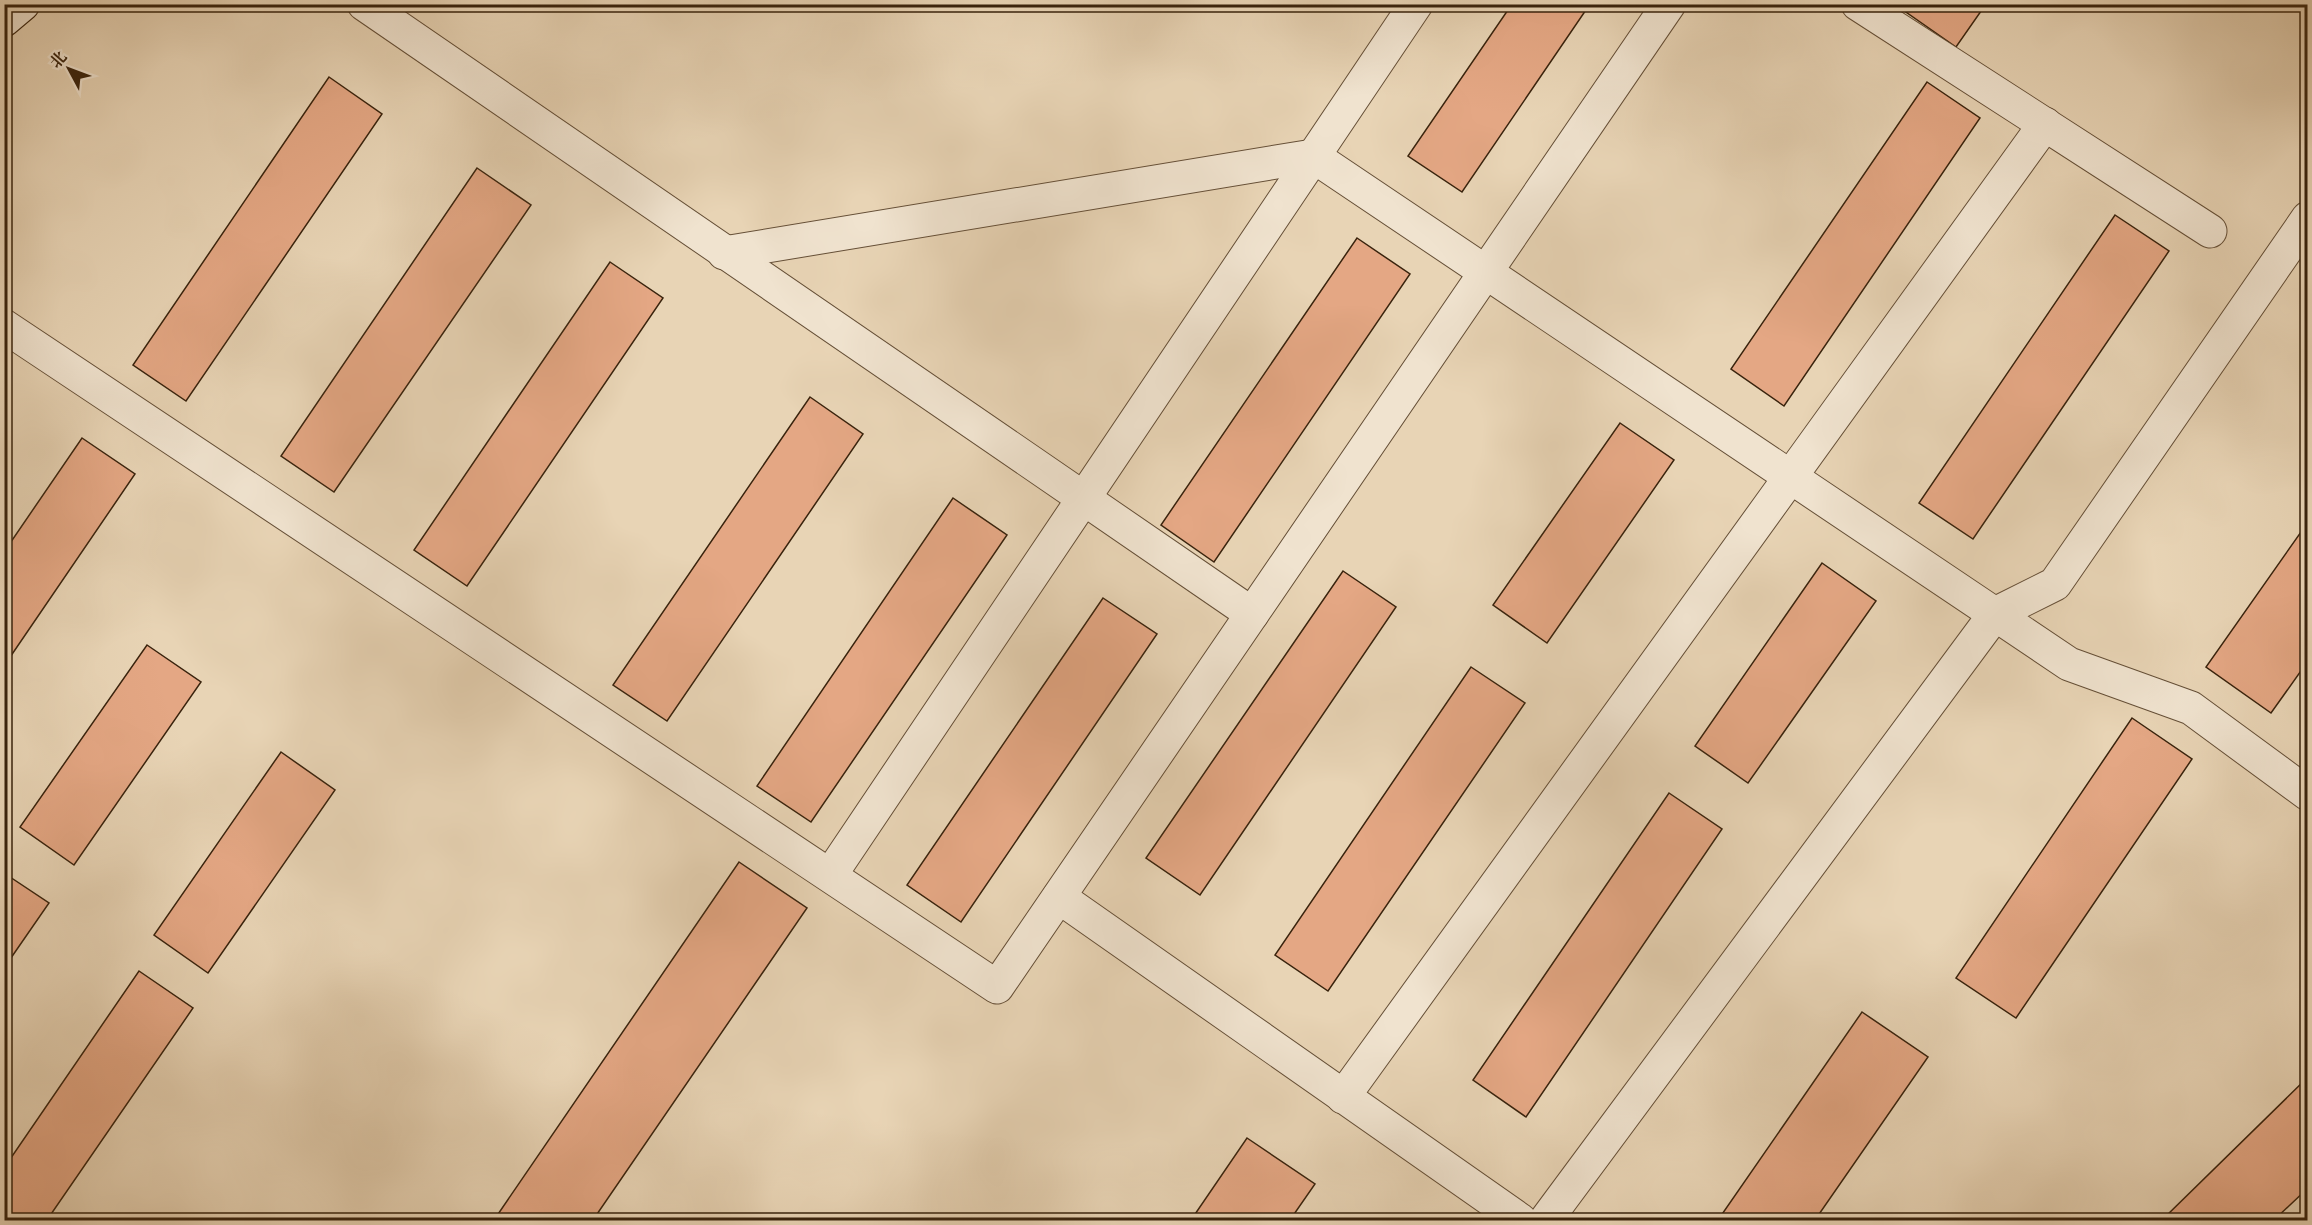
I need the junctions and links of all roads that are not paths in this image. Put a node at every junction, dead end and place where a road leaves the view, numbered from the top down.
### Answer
1 (23, 4) edge
2 (364, 4) edge
3 (1416, 4) edge
4 (1669, 4) edge
5 (1858, 4) edge
6 (4, 20) edge
7 (2045, 124) junction
8 (1313, 156) junction
9 (2307, 218) edge
10 (2210, 231) dead end
11 (724, 253) junction
12 (1486, 272) junction
13 (4, 326) edge
14 (1790, 476) junction
15 (1083, 499) junction
16 (1252, 614) junction
17 (1995, 614) junction
18 (2307, 794) edge
19 (831, 874) junction
20 (1059, 897) junction
21 (1343, 1097) junction
22 (1520, 1221) edge
23 (1546, 1221) edge

1 - 6 street
2 - 11 street
3 - 8 street
4 - 12 street
5 - 7 street
7 - 10 street
7 - 14 street
8 - 11 street
8 - 12 street
8 - 15 street
9 - 17 street
11 - 15 street
12 - 14 street
12 - 16 street
13 - 19 street
14 - 17 street
14 - 21 street
15 - 16 street
15 - 19 street
16 - 20 street
17 - 18 street
17 - 23 street
19 - 20 street
20 - 21 street
21 - 22 street

